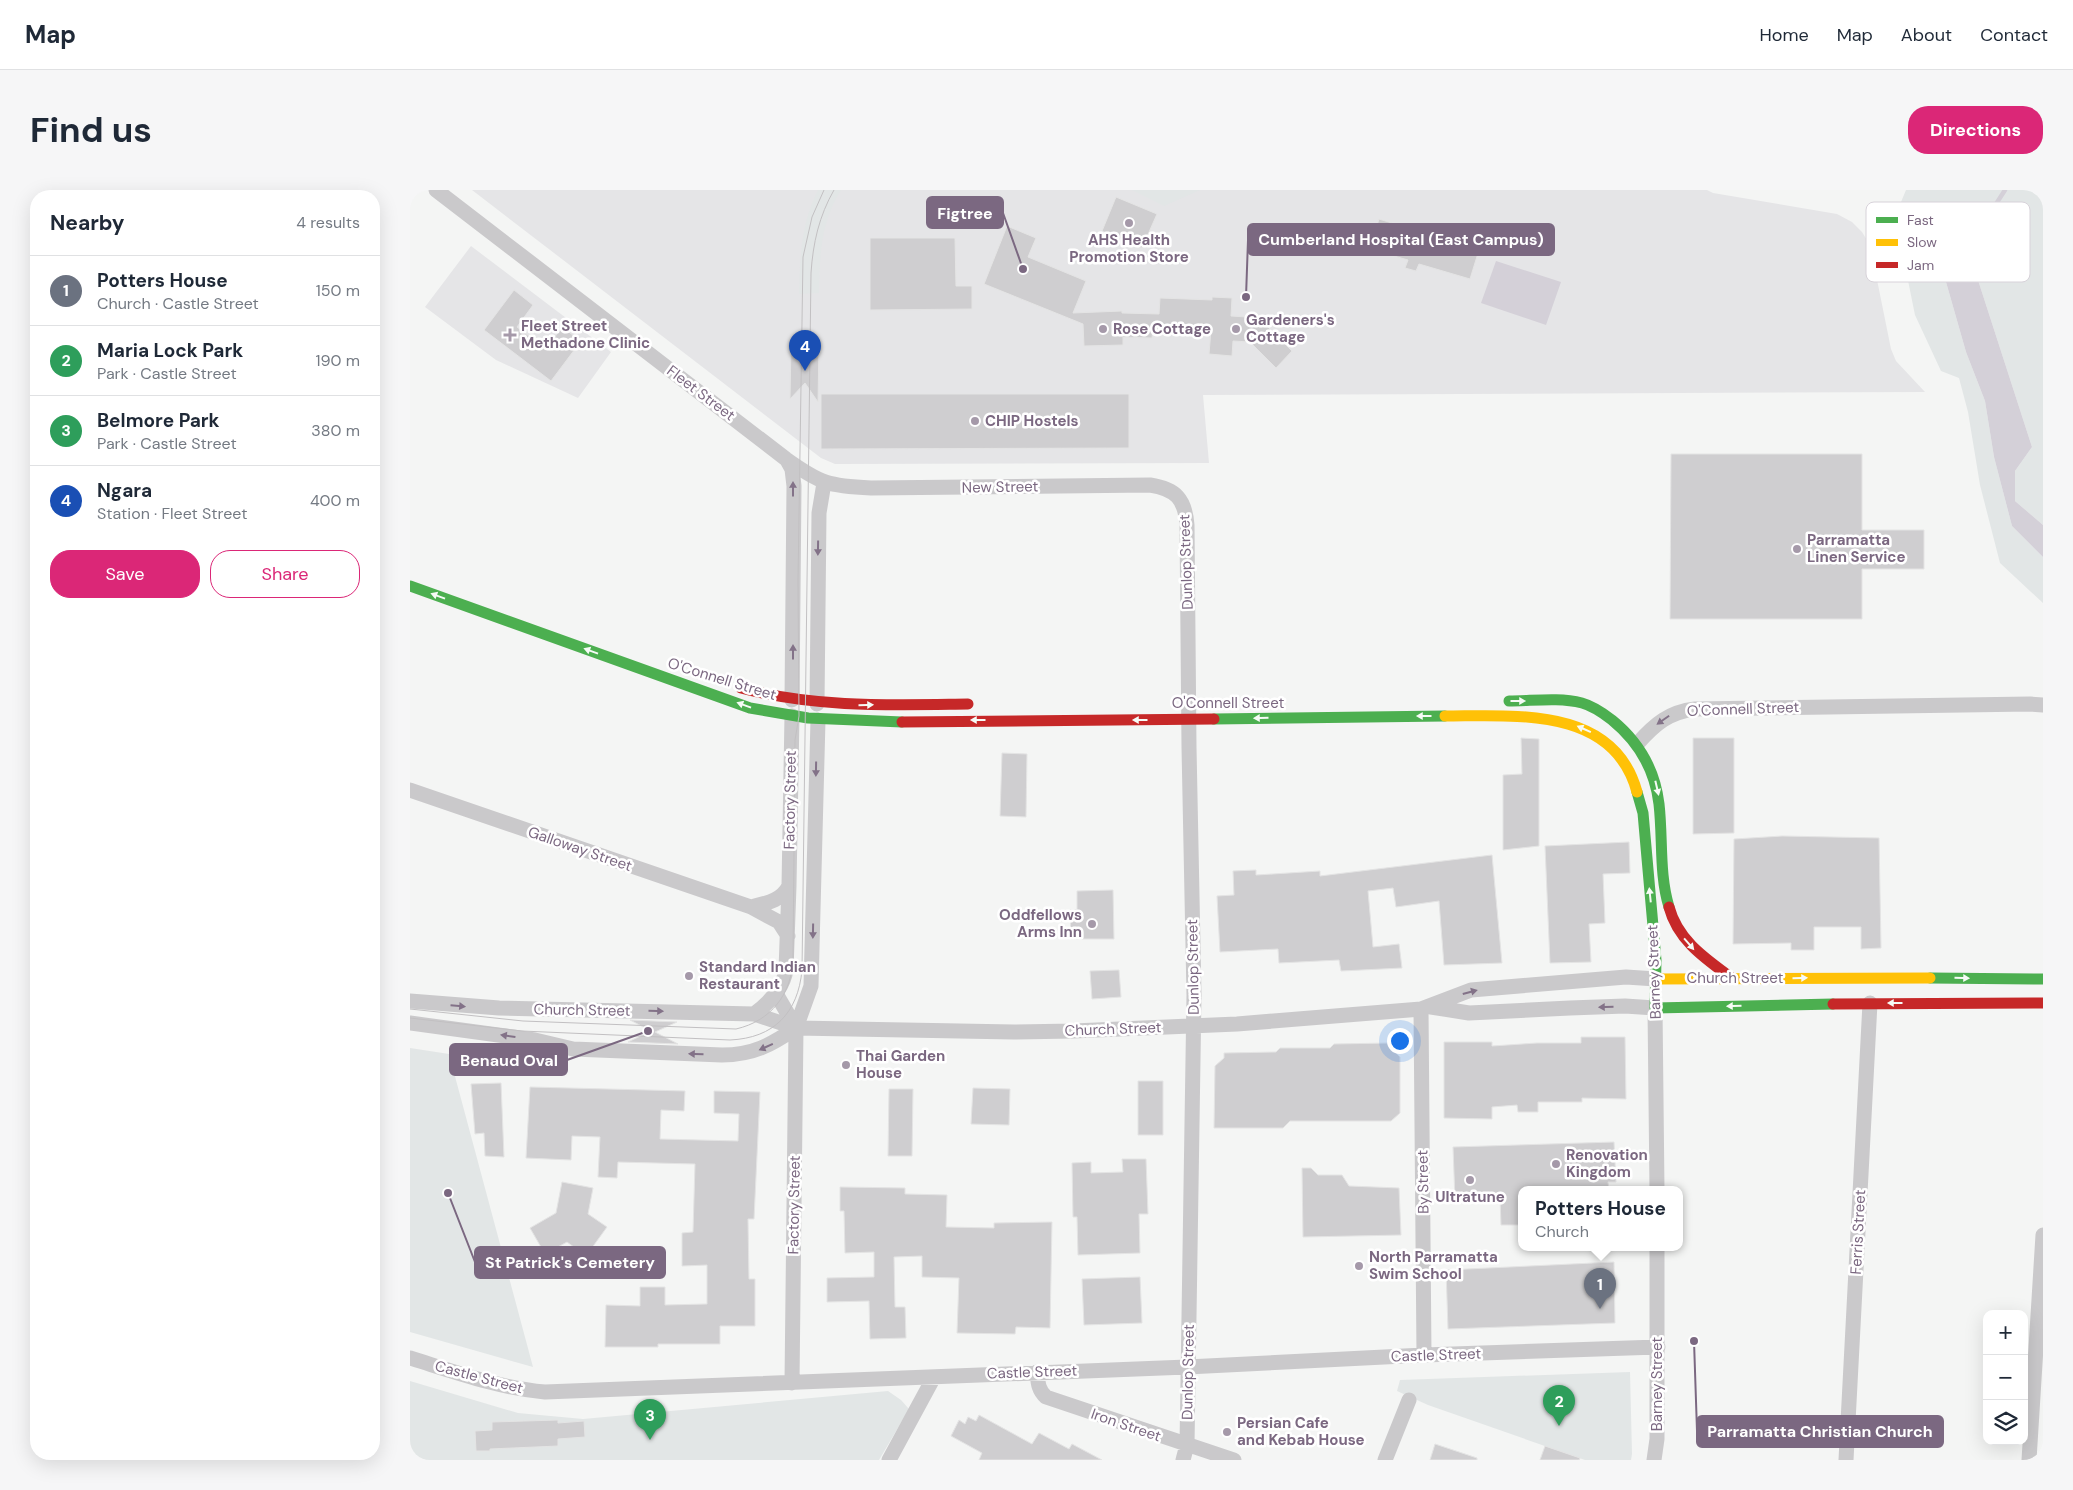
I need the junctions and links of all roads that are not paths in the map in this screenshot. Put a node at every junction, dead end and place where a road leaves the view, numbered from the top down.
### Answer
1 (436, 190) edge
2 (786, 459) junction
3 (824, 483) junction
4 (1174, 493) joint
5 (410, 586) edge
6 (726, 683) dead end
7 (1500, 701) dead end
8 (817, 704) junction
9 (981, 704) dead end
10 (2043, 705) edge
11 (792, 708) junction
12 (818, 720) junction
13 (1189, 720) junction
14 (1638, 744) junction
15 (1622, 758) joint
16 (410, 790) edge
17 (790, 886) junction
18 (751, 907) junction
19 (788, 936) junction
20 (1656, 979) junction
21 (1733, 979) junction
22 (2043, 979) edge
23 (777, 992) junction
24 (410, 1001) edge
25 (2043, 1002) edge
26 (1870, 1003) junction
27 (1426, 1008) junction
28 (1654, 1008) junction
29 (754, 1014) junction
30 (410, 1023) edge
31 (1194, 1026) junction
32 (796, 1028) junction
33 (1657, 1186) edge
34 (2043, 1235) edge
35 (1657, 1251) edge
36 (1658, 1348) junction
37 (1424, 1355) junction
38 (410, 1358) edge
39 (1187, 1367) junction
40 (1038, 1372) junction
41 (934, 1377) junction
42 (792, 1383) junction
43 (1409, 1400) dead end
44 (1187, 1445) junction
45 (889, 1460) edge
46 (1183, 1460) edge
47 (1234, 1460) edge
48 (1385, 1460) edge
49 (1654, 1460) edge
50 (1846, 1460) edge
51 (2028, 1460) edge

1 - 2 street, Fleet Street
2 - 3 street, Fleet Street
11 -> 2 street, Factory Street
3 - 4 street, New Street
3 -> 8 street
4 - 13 street, Dunlop Street
11 -> 5 main road, O'Connell Street
6 - 11 main road, O'Connell Street
7 -> 14 main road
8 -> 9 main road, O'Connell Street
8 - 11 main road, O'Connell Street
10 -> 14 street, O'Connell Street
11 - 12 main road, O'Connell Street
11 - 17 street, Factory Street
13 -> 12 main road, O'Connell Street
12 -> 32 street, Factory Street
15 -> 13 main road, O'Connell Street
13 - 31 street, Dunlop Street
14 -> 21 main road, Barney Street
20 -> 15 main road, Barney Street
16 - 18 street, Galloway Street
17 - 18 street
17 - 19 street, Factory Street
18 - 19 street, Galloway Street
19 - 23 street, Factory Street
20 - 21 main road, Church Street
27 -> 20 street, Church Street
20 - 28 main road, Barney Street
21 -> 22 main road, Church Street
23 - 29 street
23 - 32 street
24 -> 29 street, Church Street
25 -> 26 main road, Church Street
26 -> 28 main road, Church Street
26 - 50 street, Ferris Street
28 -> 27 street, Church Street
27 - 31 street, Church Street
27 - 37 street, By Street
28 - 33 street, Barney Street
29 - 32 street, Church Street
32 -> 30 street, Church Street
31 - 32 street, Church Street
31 - 39 street, Dunlop Street
32 - 42 street, Factory Street
34 - 51 street
35 - 36 street, Barney Street
36 - 37 street, Castle Street
36 - 49 street, Barney Street
37 - 39 street, Castle Street
38 - 42 street, Castle Street
39 - 40 street, Castle Street
39 - 44 street, Dunlop Street
40 - 41 street, Castle Street
40 - 44 street, Iron Street
41 - 42 street, Castle Street
41 - 45 street
43 - 48 street
44 - 46 street, Dunlop Street
44 - 47 street, Iron Street

